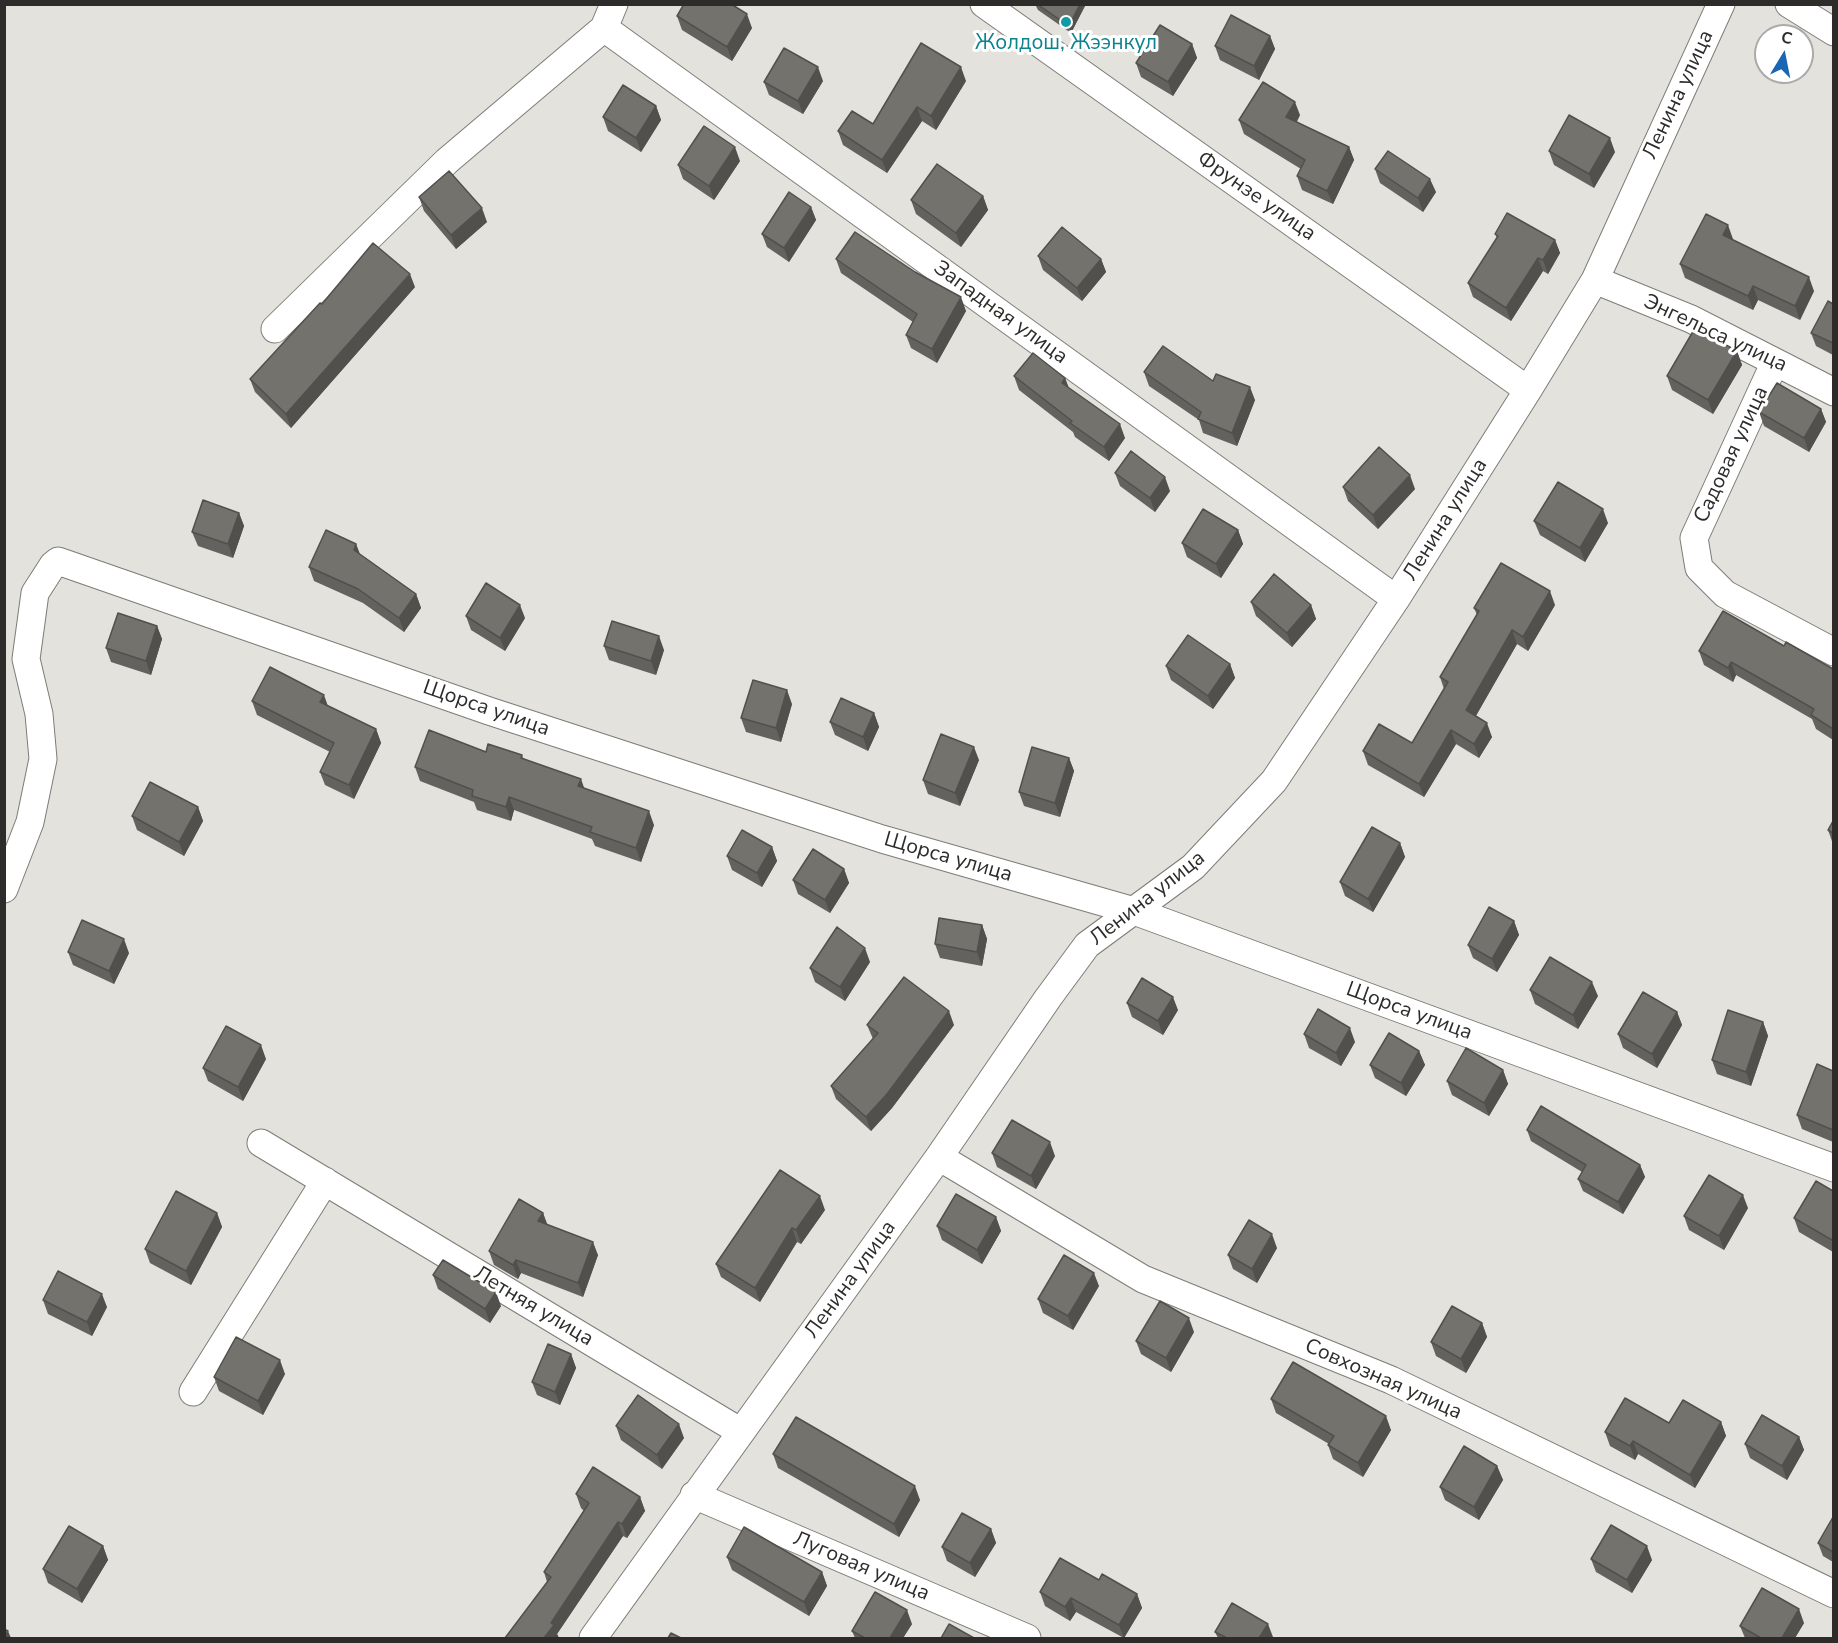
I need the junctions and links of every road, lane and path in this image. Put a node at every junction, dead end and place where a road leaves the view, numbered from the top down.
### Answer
1 (984, 4) edge
2 (1721, 4) edge
3 (1789, 4) edge
4 (609, 16) edge
5 (1833, 32) edge
6 (1595, 280) junction
7 (275, 329) dead end
8 (1775, 362) junction
9 (1528, 390) junction
10 (1833, 392) edge
11 (1396, 599) junction
12 (1833, 652) edge
13 (4, 889) edge
14 (1134, 911) junction
15 (261, 1143) dead end
16 (939, 1157) junction
17 (1833, 1168) edge
18 (325, 1181) junction
19 (193, 1392) dead end
20 (741, 1432) junction
21 (694, 1495) junction
22 (1833, 1594) edge
23 (593, 1638) edge
24 (1028, 1638) edge

1 - 9 street, Фрунзе улица
2 - 6 street, Ленина улица
3 - 5 street
4 - 7 street
4 - 11 street, Западная улица
6 - 8 street, Энгельса улица
6 - 9 street, Ленина улица
8 - 10 street, Энгельса улица
8 - 12 street, Садовая улица
9 - 11 street, Ленина улица
11 - 14 street, Ленина улица
13 - 14 street, Щорса улица
14 - 16 street, Ленина улица
14 - 17 street, Щорса улица
15 - 18 street, Летняя улица
16 - 20 street, Ленина улица
16 - 22 street, Совхозная улица
18 - 19 street
18 - 20 street, Летняя улица
20 - 21 street, Ленина улица
21 - 23 street, Ленина улица
21 - 24 street, Луговая улица

